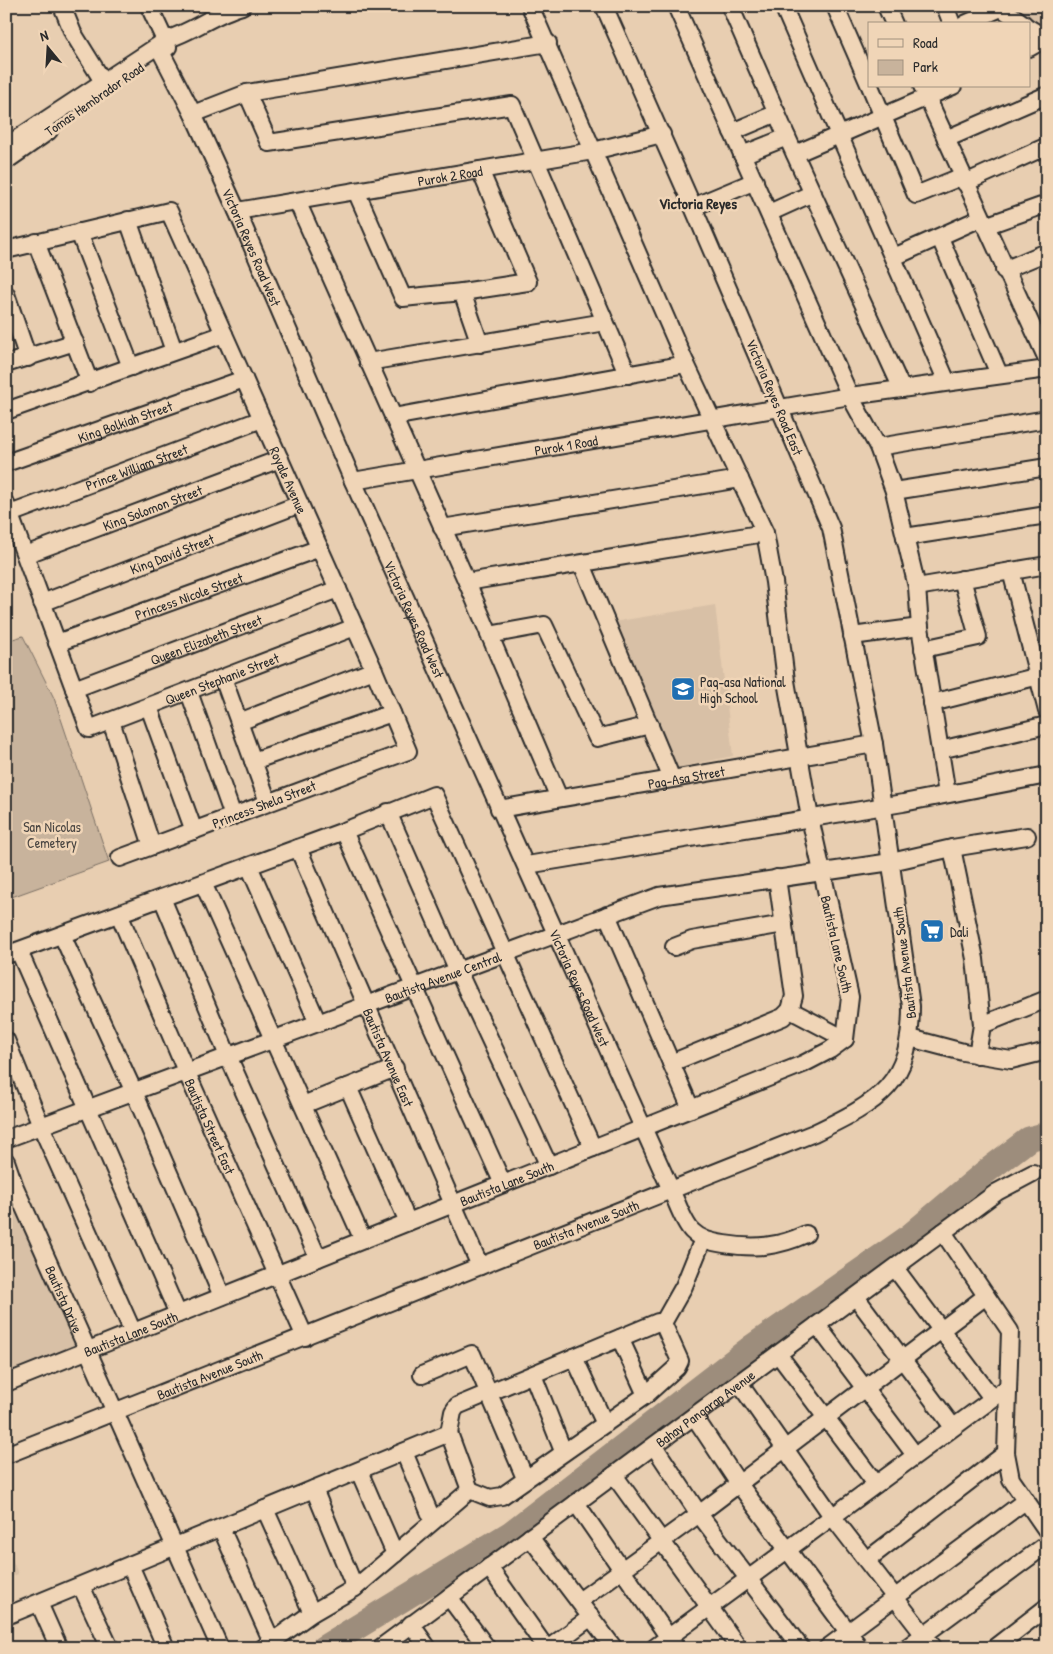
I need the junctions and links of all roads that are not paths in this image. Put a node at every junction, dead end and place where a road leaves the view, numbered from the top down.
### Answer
1 (62, 6) edge
2 (149, 6) edge
3 (242, 6) edge
4 (530, 6) edge
5 (604, 6) edge
6 (676, 6) edge
7 (730, 6) edge
8 (783, 6) edge
9 (835, 6) edge
10 (886, 6) edge
11 (945, 6) edge
12 (1002, 7) edge
13 (204, 13) edge
14 (893, 22) edge
15 (951, 22) edge
16 (970, 22) edge
17 (1021, 22) edge
18 (1030, 29) edge
19 (1046, 39) edge
20 (548, 43) junction
21 (166, 45) junction
22 (1030, 47) edge
23 (868, 80) edge
24 (104, 83) junction
25 (871, 88) edge
26 (944, 88) edge
27 (925, 92) edge
28 (247, 93) junction
29 (1047, 95) edge
30 (777, 113) junction
31 (193, 114) junction
32 (884, 117) junction
33 (732, 132) junction
34 (662, 134) junction
35 (840, 135) junction
36 (787, 137) junction
37 (946, 139) junction
38 (6, 146) edge
39 (1047, 146) edge
40 (593, 151) junction
41 (795, 154) junction
42 (742, 156) junction
43 (537, 160) junction
44 (6, 161) edge
45 (480, 170) junction
46 (755, 180) junction
47 (964, 180) junction
48 (356, 191) junction
49 (813, 193) junction
50 (297, 201) junction
51 (1047, 204) edge
52 (693, 206) junction
53 (237, 211) junction
54 (769, 213) junction
55 (128, 220) junction
56 (983, 222) junction
57 (79, 232) junction
58 (940, 238) junction
59 (36, 242) junction
60 (6, 250) edge
61 (1047, 252) edge
62 (894, 256) junction
63 (1004, 270) junction
64 (462, 292) junction
65 (6, 294) edge
66 (605, 322) junction
67 (224, 334) junction
68 (75, 342) junction
69 (480, 344) junction
70 (174, 351) junction
71 (28, 358) junction
72 (1047, 359) edge
73 (368, 362) junction
74 (6, 364) edge
75 (686, 364) junction
76 (131, 367) junction
77 (1047, 369) edge
78 (999, 374) junction
79 (628, 375) junction
80 (244, 379) junction
81 (947, 382) junction
82 (90, 383) junction
83 (902, 389) junction
84 (850, 396) junction
85 (780, 408) junction
86 (6, 411) edge
87 (392, 417) junction
88 (1047, 419) edge
89 (262, 420) junction
90 (712, 420) junction
91 (878, 447) junction
92 (280, 459) junction
93 (6, 463) edge
94 (1047, 467) edge
95 (416, 470) junction
96 (740, 479) junction
97 (353, 481) junction
98 (894, 491) junction
99 (300, 504) junction
100 (8, 509) edge
101 (1047, 515) edge
102 (442, 528) junction
103 (765, 533) junction
104 (905, 536) junction
105 (320, 548) junction
106 (25, 555) junction
107 (582, 564) junction
108 (1047, 565) edge
109 (1011, 571) junction
110 (962, 579) junction
111 (467, 582) junction
112 (917, 586) junction
113 (338, 590) junction
114 (42, 603) junction
115 (355, 627) junction
116 (920, 627) junction
117 (489, 635) junction
118 (852, 636) junction
119 (57, 644) junction
120 (923, 649) junction
121 (374, 670) junction
122 (1042, 675) edge
123 (223, 678) junction
124 (74, 689) junction
125 (189, 692) junction
126 (932, 703) junction
127 (149, 707) junction
128 (1047, 711) edge
129 (392, 713) junction
130 (111, 721) junction
131 (239, 722) junction
132 (650, 725) junction
133 (1047, 725) edge
134 (874, 744) junction
135 (940, 750) junction
136 (408, 751) joint
137 (800, 757) junction
138 (253, 761) junction
139 (1047, 775) edge
140 (672, 779) junction
141 (948, 794) junction
142 (559, 798) junction
143 (268, 802) junction
144 (883, 806) junction
145 (499, 809) junction
146 (388, 812) junction
147 (233, 816) junction
148 (810, 818) junction
149 (344, 830) junction
150 (194, 831) junction
151 (1027, 836) dead end
152 (152, 846) junction
153 (298, 848) junction
154 (952, 848) junction
155 (120, 858) dead end
156 (891, 862) junction
157 (527, 865) junction
158 (249, 866) junction
159 (821, 872) junction
160 (777, 878) junction
161 (203, 883) junction
162 (162, 898) junction
163 (119, 914) junction
164 (607, 915) junction
165 (784, 924) junction
166 (557, 934) junction
167 (62, 935) junction
168 (674, 947) dead end
169 (12, 953) edge
170 (504, 954) junction
171 (458, 971) junction
172 (416, 986) junction
173 (1047, 999) edge
174 (368, 1005) junction
175 (790, 1010) junction
176 (318, 1023) junction
177 (982, 1024) junction
178 (910, 1038) junction
179 (845, 1039) junction
180 (6, 1040) edge
181 (274, 1040) junction
182 (1047, 1051) edge
183 (977, 1055) junction
184 (228, 1056) junction
185 (670, 1063) junction
186 (395, 1068) junction
187 (186, 1072) junction
188 (348, 1087) junction
189 (134, 1092) junction
190 (303, 1105) junction
191 (87, 1109) junction
192 (690, 1109) junction
193 (41, 1126) junction
194 (643, 1128) junction
195 (6, 1139) edge
196 (593, 1148) junction
197 (6, 1161) edge
198 (549, 1166) junction
199 (1033, 1173) dead end
200 (503, 1184) junction
201 (11, 1189) edge
202 (671, 1190) junction
203 (452, 1204) junction
204 (408, 1222) junction
205 (943, 1232) junction
206 (806, 1234) dead end
207 (703, 1239) junction
208 (362, 1240) junction
209 (318, 1258) junction
210 (480, 1266) junction
211 (895, 1268) junction
212 (278, 1275) junction
213 (222, 1296) junction
214 (986, 1296) junction
215 (856, 1297) junction
216 (178, 1314) junction
217 (663, 1323) junction
218 (817, 1325) junction
219 (942, 1330) junction
220 (133, 1332) junction
221 (306, 1336) junction
222 (620, 1338) junction
223 (88, 1350) junction
224 (778, 1354) junction
225 (574, 1357) junction
226 (904, 1361) junction
227 (422, 1374) dead end
228 (533, 1375) junction
229 (739, 1382) junction
230 (6, 1383) edge
231 (1007, 1388) junction
232 (865, 1389) junction
233 (490, 1394) junction
234 (646, 1395) junction
235 (992, 1398) junction
236 (115, 1412) junction
237 (694, 1416) junction
238 (827, 1418) junction
239 (604, 1422) junction
240 (953, 1427) junction
241 (449, 1433) junction
242 (654, 1446) junction
243 (785, 1450) junction
244 (563, 1451) junction
245 (404, 1452) junction
246 (1006, 1453) junction
247 (6, 1455) edge
248 (915, 1455) junction
249 (358, 1471) junction
250 (614, 1475) junction
251 (525, 1478) junction
252 (739, 1484) junction
253 (876, 1484) junction
254 (314, 1489) junction
255 (470, 1490) junction
256 (1025, 1500) junction
257 (576, 1503) junction
258 (265, 1509) junction
259 (699, 1514) junction
260 (832, 1516) junction
261 (433, 1521) junction
262 (221, 1528) junction
263 (1047, 1531) edge
264 (530, 1537) junction
265 (661, 1540) junction
266 (1047, 1544) edge
267 (175, 1546) junction
268 (788, 1549) junction
269 (395, 1554) junction
270 (867, 1560) junction
271 (130, 1565) junction
272 (489, 1567) junction
273 (622, 1570) junction
274 (748, 1579) junction
275 (81, 1586) junction
276 (355, 1588) junction
277 (449, 1597) junction
278 (896, 1598) junction
279 (579, 1601) junction
280 (39, 1603) junction
281 (709, 1607) junction
282 (1047, 1607) edge
283 (312, 1613) junction
284 (6, 1616) edge
285 (591, 1617) junction
286 (411, 1624) junction
287 (848, 1633) junction
288 (929, 1641) edge
289 (672, 1642) edge
290 (268, 1645) edge
291 (59, 1648) edge
292 (110, 1648) edge
293 (166, 1648) edge
294 (220, 1648) edge
295 (380, 1648) edge
296 (428, 1648) edge
297 (487, 1648) edge
298 (548, 1648) edge
299 (614, 1648) edge
300 (654, 1648) edge
301 (739, 1648) edge
302 (801, 1648) edge
303 (827, 1648) edge
304 (860, 1648) edge
305 (906, 1648) edge
306 (994, 1648) edge

1 - 24 street
2 - 21 street, Victoria Reyes Road West
3 - 13 street, Tomas Hembrador Road
4 - 20 street, Bautista Lane South
5 - 34 street, Victoria Reyes Road East
6 - 33 street
7 - 30 street
8 - 35 street
9 - 23 street
10 - 14 street
11 - 15 street
12 - 16 street
12 - 17 street
13 - 21 street, Tomas Hembrador Road
18 - 19 street
19 - 22 street
20 - 28 street
20 - 40 street, Bautista Lane South
21 - 24 street, Tomas Hembrador Road
21 - 31 street, Victoria Reyes Road West
21 - 44 street, Tomas Hembrador Road
24 - 38 street, Tomas Hembrador Road
25 - 32 street
26 - 27 street
27 - 32 street
27 - 37 street
28 - 31 street
28 - 43 street
29 - 37 street
30 - 33 street
30 - 36 street
31 - 53 street, Victoria Reyes Road West
32 - 35 street
32 - 47 street
33 - 42 street
34 - 40 street, Purok 2 Road
34 - 52 street, Victoria Reyes Road East
35 - 41 street
35 - 62 street
36 - 41 street
36 - 42 street
37 - 47 street
39 - 47 street
40 - 43 street, Purok 2 Road
40 - 75 street, Bautista Lane South
41 - 49 street
42 - 46 street
43 - 45 street, Purok 2 Road
43 - 66 street
45 - 48 street, Purok 2 Road
45 - 64 street
46 - 52 street
46 - 54 street
47 - 56 street
48 - 50 street, Purok 2 Road
48 - 64 street
49 - 54 street
49 - 83 street
50 - 53 street, Purok 2 Road
50 - 73 street
51 - 56 street
52 - 85 street, Victoria Reyes Road East
53 - 97 street, Victoria Reyes Road West
54 - 84 street
55 - 57 street
55 - 67 street, Royale Avenue
55 - 70 street
56 - 58 street
56 - 63 street
57 - 59 street
57 - 76 street
58 - 62 street
58 - 78 street
59 - 60 street
59 - 68 street
61 - 63 street
62 - 81 street
63 - 72 street
64 - 69 street
65 - 71 street
66 - 69 street
66 - 79 street
67 - 70 street
67 - 80 street, Royale Avenue
68 - 71 street
68 - 82 street
69 - 73 street
70 - 76 street
71 - 74 street
73 - 87 street
75 - 79 street
75 - 90 street, Bautista Lane South
76 - 82 street
77 - 78 street, Purok 1 Road
78 - 81 street, Purok 1 Road
79 - 87 street
80 - 89 street, Royale Avenue
80 - 93 street, King Bolkiah Street
81 - 83 street, Purok 1 Road
82 - 86 street
83 - 84 street, Purok 1 Road
84 - 85 street, Purok 1 Road
84 - 91 street
85 - 90 street, Purok 1 Road
85 - 118 street, Victoria Reyes Road East
87 - 95 street
88 - 91 street
89 - 92 street, Royale Avenue
89 - 100 street, Prince William Street
90 - 95 street, Purok 1 Road
90 - 96 street, Bautista Lane South
91 - 98 street
92 - 99 street, Royale Avenue
92 - 106 street, King Solomon Street
94 - 98 street
95 - 97 street, Purok 1 Road
95 - 102 street
96 - 102 street
96 - 103 street, Bautista Lane South
97 - 145 street, Victoria Reyes Road West
98 - 104 street
99 - 105 street, Royale Avenue
99 - 114 street, King David Street
100 - 106 street
101 - 104 street
102 - 111 street
103 - 107 street
103 - 137 street, Bautista Lane South
104 - 112 street
105 - 113 street, Royale Avenue
105 - 119 street, Princess Nicole Street
106 - 114 street
107 - 111 street
107 - 132 street
108 - 109 street
109 - 110 street
109 - 122 street
110 - 112 street
110 - 120 street
111 - 117 street
112 - 116 street
113 - 115 street, Royale Avenue
113 - 124 street, Queen Elizabeth Street
114 - 119 street
115 - 121 street, Royale Avenue
115 - 123 street, Queen Stephanie Street
116 - 118 street
116 - 120 street
117 - 132 street
117 - 142 street
118 - 134 street, Victoria Reyes Road East
119 - 124 street
120 - 126 street
121 - 129 street, Royale Avenue
121 - 131 street
122 - 126 street
122 - 128 street
123 - 125 street, Queen Stephanie Street
123 - 131 street
124 - 130 street, Queen Stephanie Street
125 - 127 street, Queen Stephanie Street
125 - 147 street
126 - 135 street
127 - 130 street, Queen Stephanie Street
127 - 150 street
129 - 136 street, Royale Avenue
129 - 138 street
130 - 152 street
131 - 138 street
132 - 140 street
133 - 135 street
134 - 137 street, Pag-Asa Street
134 - 144 street, Victoria Reyes Road East
135 - 141 street
136 - 143 street, Princess Shela Street
137 - 140 street, Pag-Asa Street
137 - 148 street, Bautista Lane South
138 - 143 street
139 - 141 street
140 - 142 street, Pag-Asa Street
141 - 144 street
142 - 145 street, Pag-Asa Street
143 - 147 street, Princess Shela Street
144 - 148 street
144 - 156 street, Bautista Avenue South
145 - 157 street, Victoria Reyes Road West
146 - 149 street
146 - 170 street
146 - 171 street
147 - 150 street, Princess Shela Street
148 - 157 street
148 - 159 street, Bautista Lane South
149 - 153 street
149 - 172 street
150 - 152 street, Princess Shela Street
151 - 154 street, Bautista Avenue Central
152 - 155 street, Princess Shela Street
153 - 158 street
153 - 174 street, Bautista Avenue East
154 - 156 street, Bautista Avenue Central
154 - 177 street
156 - 159 street, Bautista Avenue Central
156 - 178 street, Bautista Avenue South
157 - 166 street, Victoria Reyes Road West
158 - 161 street
158 - 176 street
159 - 160 street, Bautista Avenue Central
159 - 179 street, Bautista Lane South
160 - 164 street, Bautista Avenue Central
160 - 165 street
161 - 162 street
161 - 181 street
162 - 163 street
162 - 184 street
163 - 167 street
163 - 187 street, Bautista Street East
164 - 166 street, Bautista Avenue Central
164 - 185 street
165 - 168 street
165 - 175 street
166 - 170 street, Bautista Avenue Central
166 - 194 street, Victoria Reyes Road West
167 - 169 street
167 - 189 street
169 - 191 street
170 - 171 street, Bautista Avenue Central
170 - 196 street
171 - 172 street, Bautista Avenue Central
171 - 198 street
172 - 174 street, Bautista Avenue Central
172 - 200 street
173 - 177 street
174 - 176 street, Bautista Avenue Central
174 - 186 street, Bautista Avenue East
175 - 179 street
175 - 185 street
176 - 181 street, Bautista Avenue Central
177 - 183 street
178 - 183 street
178 - 202 street, Bautista Avenue South
179 - 192 street, Bautista Lane South
180 - 193 street
181 - 184 street, Bautista Avenue Central
181 - 190 street
182 - 183 street
184 - 187 street, Bautista Avenue Central
184 - 209 street
185 - 192 street
186 - 188 street
186 - 203 street, Bautista Avenue East
187 - 189 street, Bautista Avenue Central
187 - 212 street, Bautista Street East
188 - 190 street
188 - 204 street
189 - 191 street, Bautista Avenue Central
189 - 213 street
190 - 208 street
191 - 193 street, Bautista Avenue Central
191 - 216 street
192 - 194 street, Bautista Lane South
193 - 195 street, Bautista Avenue Central
193 - 220 street
194 - 196 street, Bautista Lane South
194 - 202 street, Victoria Reyes Road West
196 - 198 street, Bautista Lane South
197 - 201 street, Bautista Drive
198 - 200 street, Bautista Lane South
199 - 205 street, Bahay Pangarap Avenue
200 - 203 street, Bautista Lane South
201 - 223 street, Bautista Drive
202 - 207 street, Victoria Reyes Road West
202 - 210 street, Bautista Avenue South
203 - 204 street, Bautista Lane South
203 - 210 street, Bautista Avenue East
204 - 208 street, Bautista Lane South
205 - 211 street, Bahay Pangarap Avenue
205 - 214 street
206 - 207 street
207 - 217 street
208 - 209 street, Bautista Lane South
209 - 212 street, Bautista Lane South
210 - 221 street, Bautista Avenue South
211 - 215 street, Bahay Pangarap Avenue
211 - 219 street
212 - 213 street, Bautista Lane South
212 - 221 street, Bautista Street East
213 - 216 street, Bautista Lane South
214 - 219 street
214 - 231 street
215 - 218 street, Bahay Pangarap Avenue
215 - 226 street
216 - 220 street, Bautista Lane South
217 - 222 street
217 - 234 street
218 - 224 street, Bahay Pangarap Avenue
218 - 232 street
219 - 226 street
219 - 235 street
220 - 223 street, Bautista Lane South
221 - 236 street, Bautista Avenue South
222 - 225 street
222 - 234 street
223 - 230 street, Bautista Lane South
223 - 236 street, Bautista Drive
224 - 229 street, Bahay Pangarap Avenue
224 - 238 street
225 - 228 street
225 - 239 street
226 - 232 street
226 - 240 street
227 - 233 street
228 - 233 street
228 - 244 street
229 - 237 street, Bahay Pangarap Avenue
229 - 243 street
231 - 235 street
231 - 246 street
232 - 238 street
232 - 248 street
233 - 241 street
233 - 251 street
234 - 239 street
235 - 240 street
236 - 247 street, Bautista Avenue South
236 - 267 street, Bautista Drive
237 - 242 street, Bahay Pangarap Avenue
237 - 252 street
238 - 243 street
238 - 253 street
239 - 244 street
240 - 248 street
241 - 245 street
241 - 255 street
242 - 250 street, Bahay Pangarap Avenue
242 - 259 street
243 - 252 street
243 - 260 street
244 - 251 street
245 - 249 street
245 - 261 street
246 - 256 street
246 - 270 street
248 - 253 street
249 - 254 street
249 - 269 street
250 - 257 street, Bahay Pangarap Avenue
250 - 265 street
251 - 255 street
252 - 259 street
252 - 268 street
253 - 260 street
254 - 258 street
254 - 276 street
255 - 261 street
256 - 263 street
256 - 278 street
257 - 264 street, Bahay Pangarap Avenue
257 - 273 street
258 - 262 street
258 - 283 street
259 - 265 street
259 - 274 street
260 - 268 street
260 - 270 street
261 - 269 street
262 - 267 street
262 - 290 street
264 - 272 street, Bahay Pangarap Avenue
264 - 279 street
265 - 273 street
265 - 281 street
266 - 288 street
267 - 271 street
267 - 294 street, Bautista Drive
268 - 274 street
268 - 287 street
269 - 276 street
270 - 278 street
271 - 275 street
271 - 293 street
272 - 277 street, Bahay Pangarap Avenue
272 - 298 street
273 - 279 street
273 - 289 street
274 - 281 street
274 - 302 street
275 - 280 street
275 - 292 street
276 - 283 street
277 - 286 street, Bahay Pangarap Avenue
277 - 297 street
278 - 287 street
278 - 288 street
279 - 285 street
280 - 284 street
280 - 291 street
281 - 289 street
281 - 301 street
282 - 306 street
283 - 290 street
285 - 298 street
285 - 299 street
286 - 295 street, Bahay Pangarap Avenue
286 - 296 street
287 - 303 street
287 - 304 street
288 - 305 street
289 - 300 street

